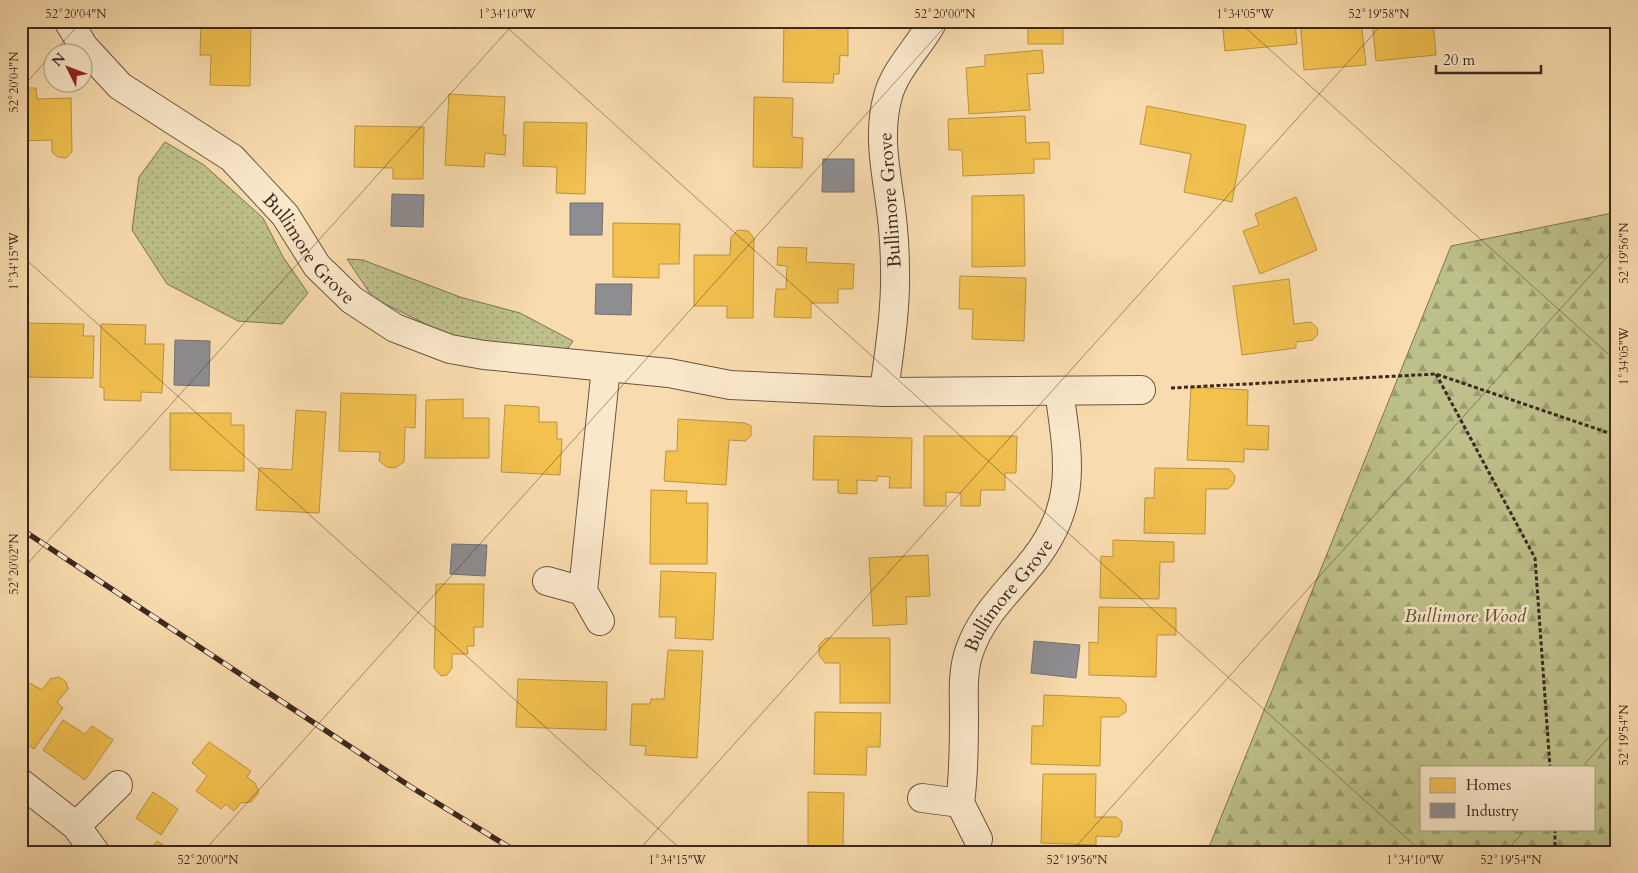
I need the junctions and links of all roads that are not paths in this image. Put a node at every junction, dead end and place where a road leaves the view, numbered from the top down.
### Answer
1 (68, 21) edge
2 (933, 21) edge
3 (606, 367) junction
4 (1142, 390) road end
5 (1059, 391) junction
6 (884, 392) junction
7 (547, 581) dead end
8 (583, 591) junction
9 (600, 621) dead end
10 (21, 782) edge
11 (118, 785) dead end
12 (922, 798) dead end
13 (960, 803) junction
14 (76, 826) junction
15 (978, 839) dead end
16 (95, 852) edge

1 - 3 street, Bullimore Grove
2 - 6 street, Bullimore Grove
3 - 6 street, Bullimore Grove
3 - 8 street
4 - 5 street, Bullimore Grove
5 - 6 street, Bullimore Grove
5 - 13 street, Bullimore Grove
7 - 8 street
8 - 9 street
10 - 14 street
11 - 14 street
12 - 13 street
13 - 15 street
14 - 16 street

